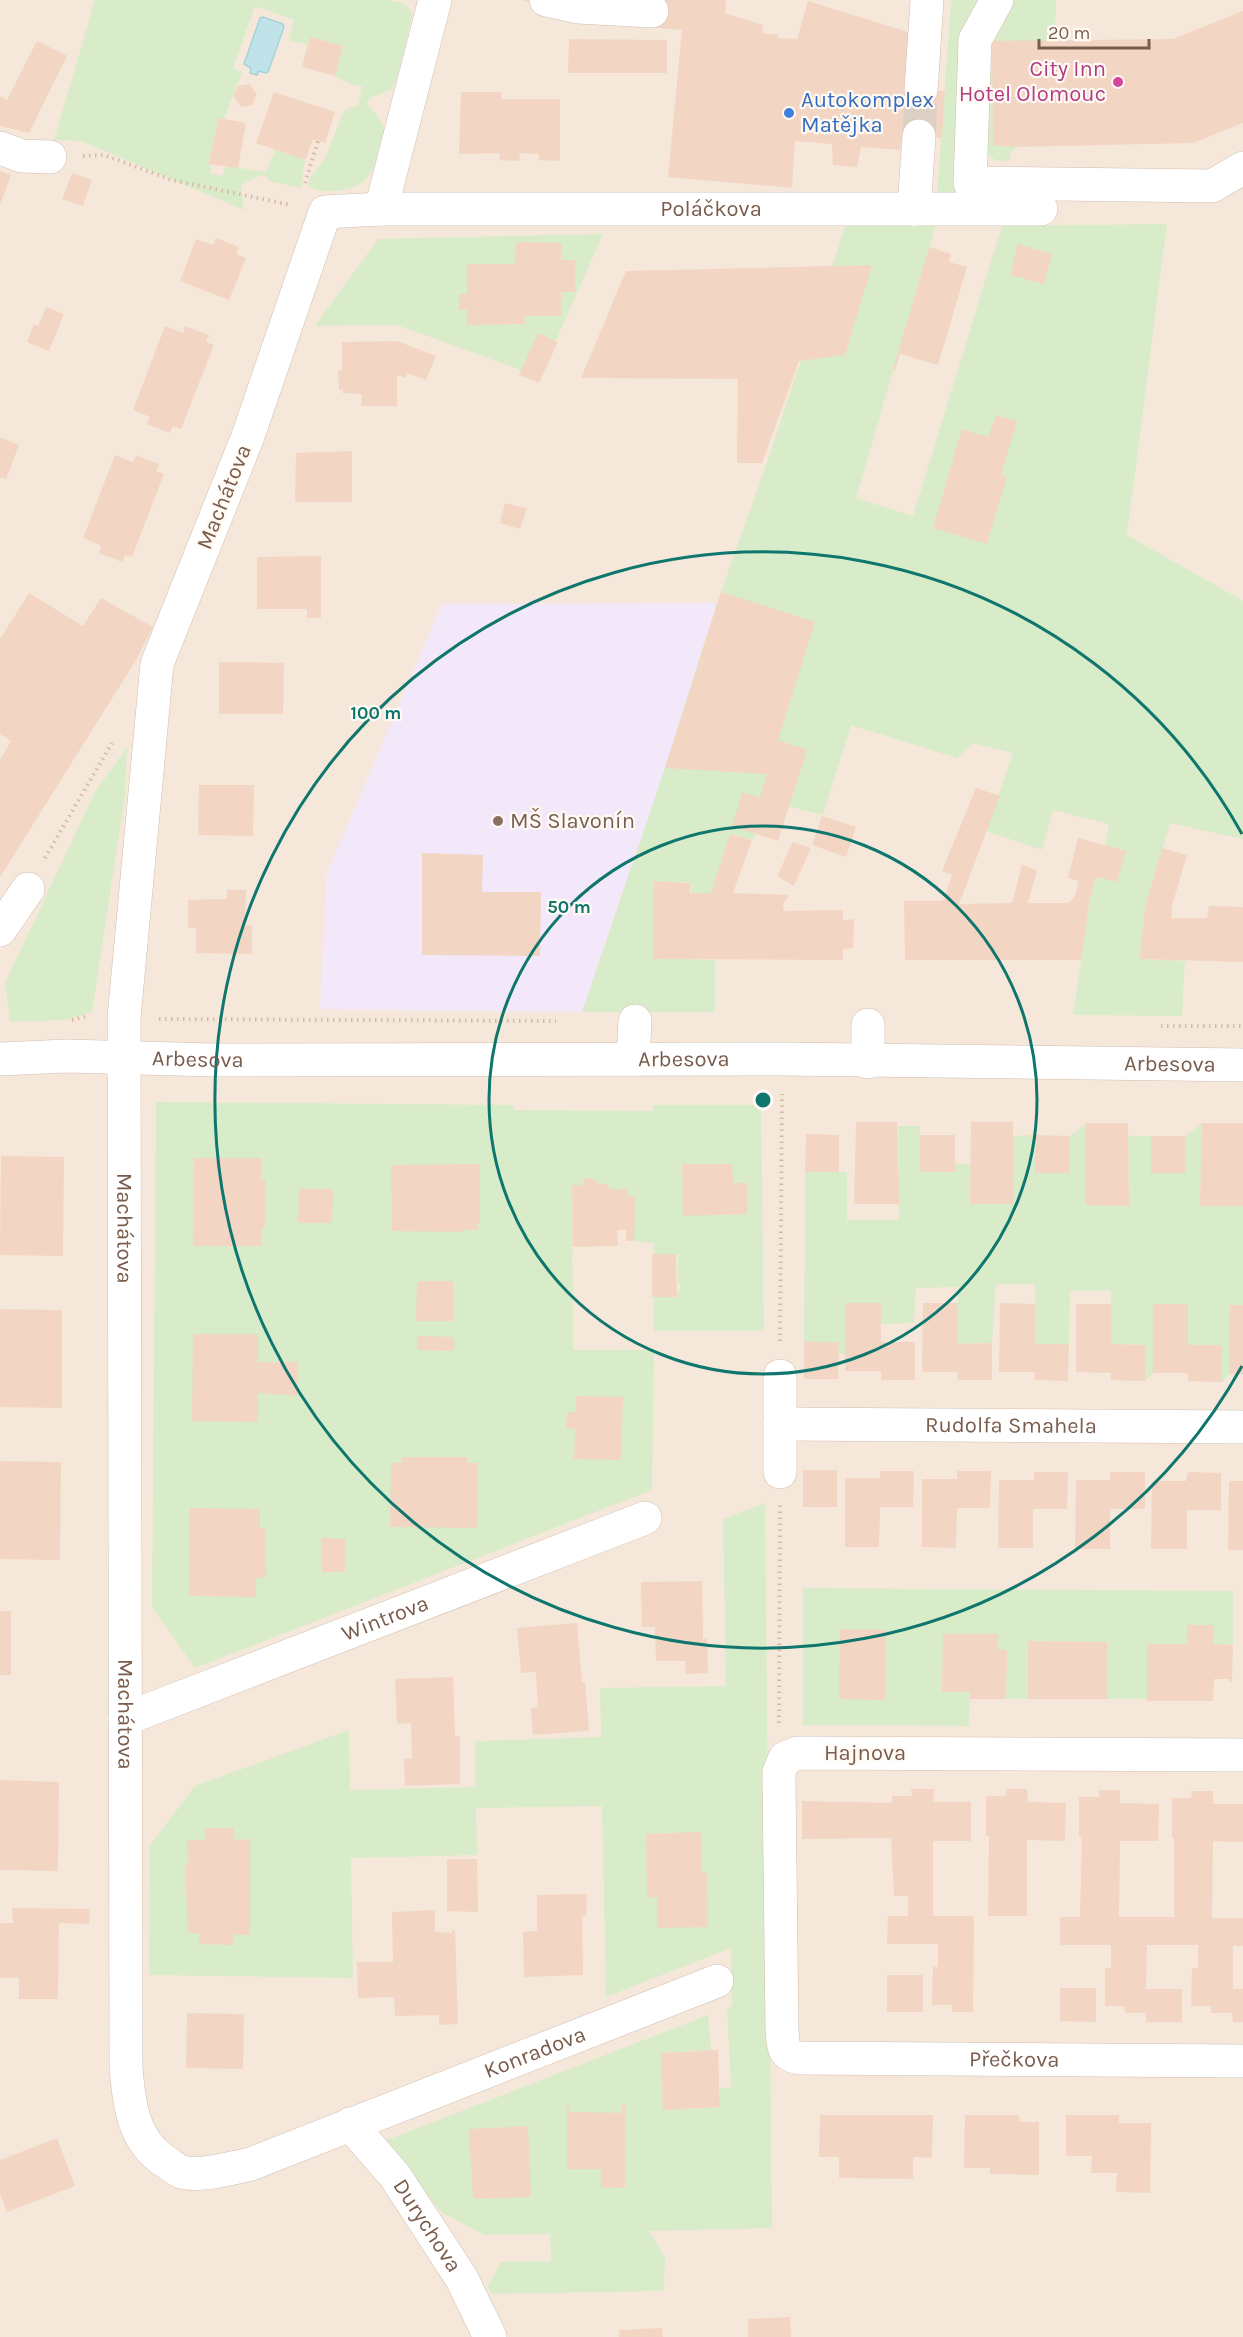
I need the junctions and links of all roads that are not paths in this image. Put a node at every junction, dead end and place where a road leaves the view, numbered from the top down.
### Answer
1 (435, 0) edge
2 (546, 0) edge
3 (927, 0) edge
4 (997, 0) edge
5 (652, 11) dead end
6 (921, 90) tunnel mouth
7 (919, 136) tunnel mouth
8 (0, 148) edge
9 (50, 157) road end
10 (1243, 168) edge
11 (381, 209) junction
12 (914, 209) junction
13 (1041, 209) dead end
14 (28, 888) road end
15 (0, 930) edge
16 (635, 1022) dead end
17 (868, 1025) dead end
18 (124, 1057) junction
19 (0, 1059) edge
20 (633, 1059) junction
21 (868, 1062) junction
22 (1243, 1065) edge
23 (780, 1376) road end
24 (780, 1424) junction
25 (1243, 1427) edge
26 (780, 1472) road end
27 (645, 1518) dead end
28 (125, 1719) junction
29 (1243, 1755) edge
30 (717, 1980) dead end
31 (786, 2053) joint
32 (1243, 2061) edge
33 (350, 2124) junction
34 (490, 2337) edge

1 - 11 street
2 - 5 street
3 - 6 street
4 - 10 street
7 - 12 street
8 - 9 street
11 - 12 street, Poláčkova
11 - 18 street, Machátova
12 - 13 street, Poláčkova
14 - 15 street
16 - 20 street
17 - 21 street
18 - 19 street
18 - 20 street, Arbesova
18 - 28 street, Machátova
20 - 21 street, Arbesova
21 - 22 street, Arbesova
23 - 24 street
24 - 25 street, Rudolfa Smahela
24 - 26 street
27 - 28 street, Wintrova
28 - 33 street, Machátova
29 - 31 street, Hajnova
30 - 33 street, Konradova
31 - 32 street, Přečkova
33 - 34 street, Durychova

